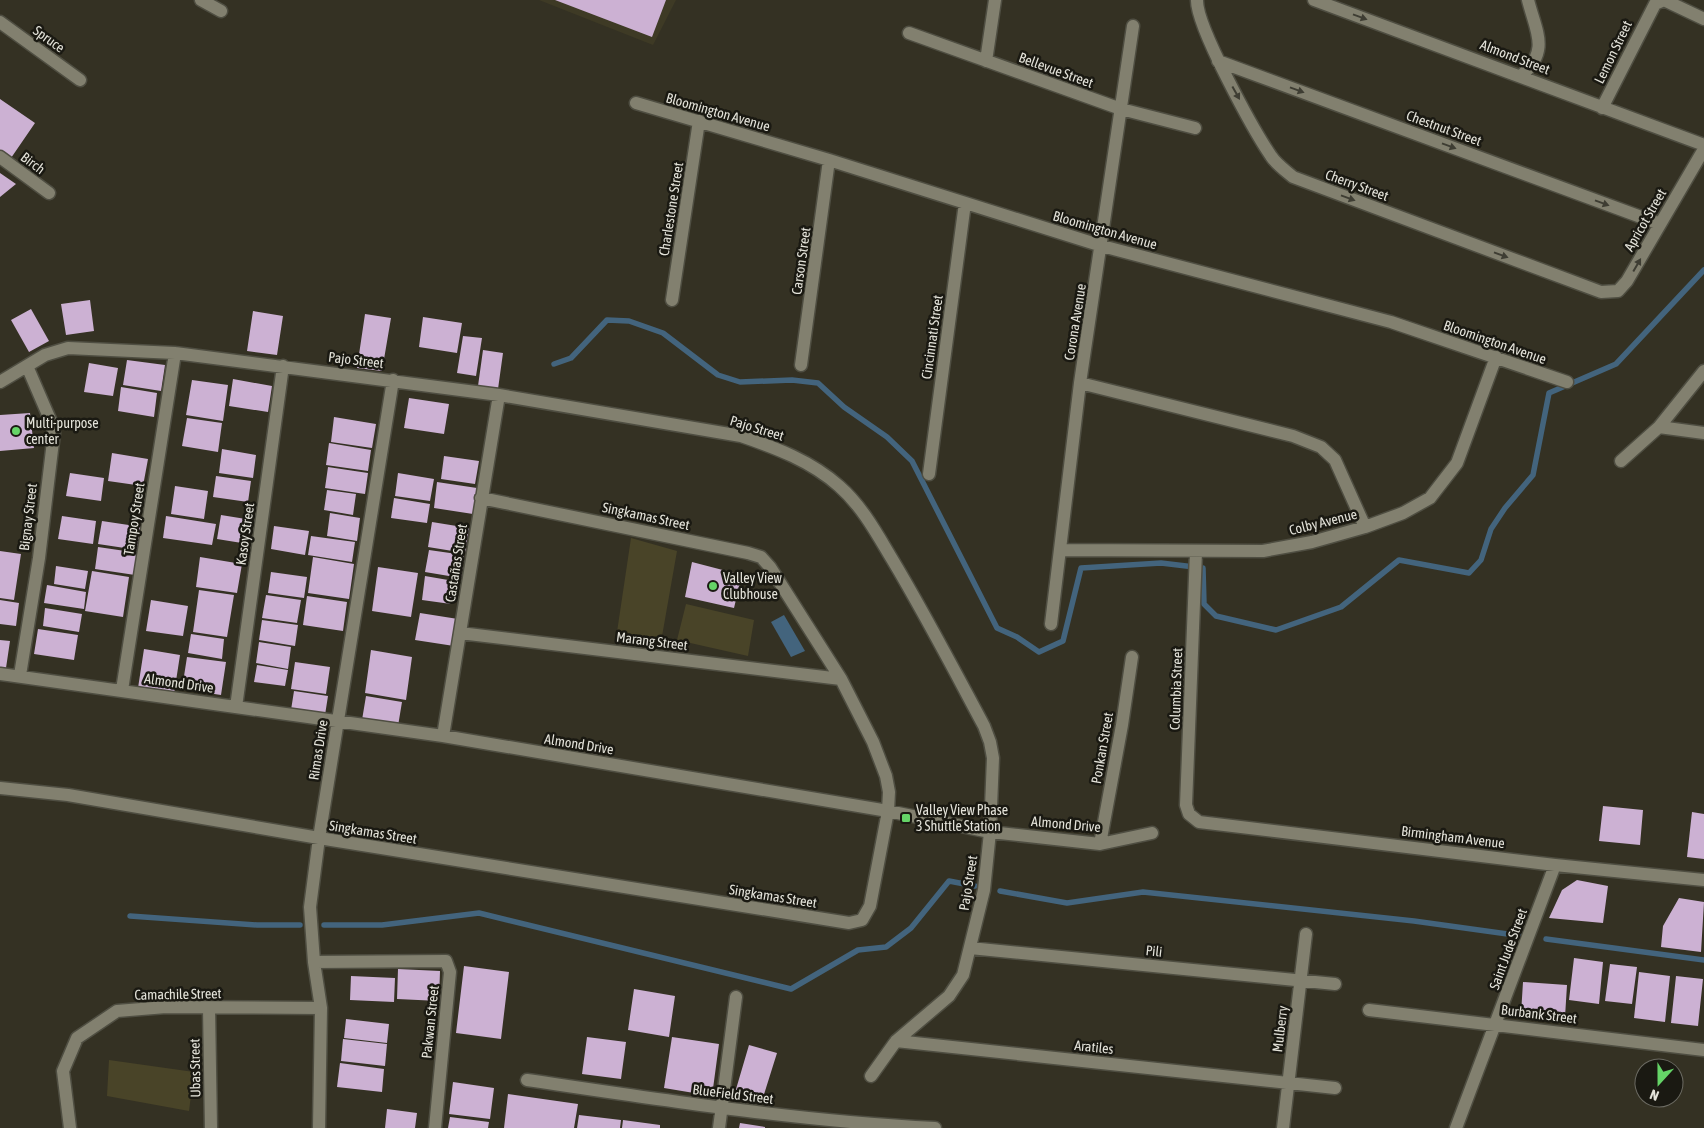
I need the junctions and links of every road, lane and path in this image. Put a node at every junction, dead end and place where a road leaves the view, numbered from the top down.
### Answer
1 (201, 0) edge
2 (994, 0) edge
3 (1197, 0) edge
4 (1314, 0) edge
5 (1528, 0) edge
6 (221, 11) dead end
7 (1704, 19) edge
8 (0, 22) edge
9 (1132, 26) dead end
10 (909, 33) dead end
11 (986, 61) junction
12 (1218, 61) junction
13 (1522, 75) junction
14 (80, 80) dead end
15 (636, 103) dead end
16 (1602, 108) junction
17 (1121, 109) junction
18 (699, 121) junction
19 (1195, 128) dead end
20 (1704, 144) edge
21 (1704, 149) edge
22 (0, 157) edge
23 (829, 160) junction
24 (49, 194) dead end
25 (965, 203) junction
26 (1660, 224) junction
27 (1102, 246) junction
28 (1602, 292) joint
29 (672, 300) dead end
30 (175, 353) junction
31 (1496, 357) junction
32 (802, 365) dead end
33 (27, 366) junction
34 (283, 366) junction
35 (1704, 371) edge
36 (392, 380) junction
37 (0, 382) edge
38 (1567, 382) dead end
39 (1080, 383) junction
40 (499, 395) junction
41 (1659, 427) junction
42 (1704, 433) edge
43 (1621, 461) dead end
44 (929, 474) dead end
45 (481, 498) junction
46 (1364, 527) junction
47 (1060, 550) junction
48 (1196, 552) junction
49 (1051, 624) dead end
50 (460, 633) junction
51 (1132, 657) dead end
52 (0, 674) edge
53 (20, 676) junction
54 (841, 679) junction
55 (122, 690) junction
56 (236, 706) junction
57 (338, 721) junction
58 (443, 736) junction
59 (0, 788) edge
60 (888, 811) junction
61 (1199, 822) joint
62 (990, 832) junction
63 (1152, 834) dead end
64 (319, 838) junction
65 (1100, 844) junction
66 (1555, 865) junction
67 (1704, 880) edge
68 (1306, 934) dead end
69 (970, 948) junction
70 (314, 962) junction
71 (1300, 980) junction
72 (1335, 984) dead end
73 (736, 997) dead end
74 (209, 1008) junction
75 (321, 1008) junction
76 (1369, 1010) dead end
77 (1497, 1024) junction
78 (896, 1041) junction
79 (1704, 1050) edge
80 (871, 1076) dead end
81 (527, 1080) dead end
82 (1288, 1083) junction
83 (1335, 1088) dead end
84 (721, 1109) junction
85 (864, 1126) edge
86 (70, 1128) edge
87 (211, 1128) edge
88 (319, 1128) edge
89 (435, 1128) edge
90 (718, 1128) edge
91 (936, 1128) edge
92 (1282, 1128) edge
93 (1456, 1128) edge

1 - 6 street
2 - 11 street
3 - 12 street, Cherry Street
4 -> 13 street, Almond Street
5 - 13 street
7 - 16 street, Lemon Street
8 - 14 street, Spruce
9 - 17 street, Corona Avenue
10 - 11 street, Bellevue Street
11 - 17 street, Bellevue Street
12 -> 26 street, Chestnut Street
12 -> 28 street, Cherry Street
13 - 16 street, Almond Street
15 - 18 street, Bloomington Avenue
16 - 20 street, Almond Street
17 - 19 street, Bellevue Street
17 - 27 street, Corona Avenue
18 - 23 street, Bloomington Avenue
18 - 29 street, Charlestone Street
21 - 26 street, Apricot Street
22 - 24 street, Birch
23 - 25 street, Bloomington Avenue
23 - 32 street, Carson Street
25 - 27 street, Bloomington Avenue
25 - 44 street, Cincinnati Street
28 -> 26 street, Apricot Street
27 - 31 street, Bloomington Avenue
27 - 39 street, Corona Avenue
30 - 33 street, Pajo Street
30 - 34 street, Pajo Street
30 - 55 street, Tampoy Street
31 - 38 street, Bloomington Avenue
31 - 46 street, Colby Avenue
33 - 37 street, Pajo Street
33 - 53 street, Bignay Street
34 - 36 street, Pajo Street
34 - 56 street, Kasoy Street
35 - 41 street
36 - 40 street, Pajo Street
36 - 57 street, Rimas Drive
39 - 46 street
39 - 47 street, Corona Avenue
40 - 45 street, Castañas Street
40 - 62 street, Pajo Street
41 - 42 street
41 - 43 street
45 - 50 street, Castañas Street
45 - 54 street, Singkamas Street
46 - 48 street, Colby Avenue
47 - 48 street, Colby Avenue
47 - 49 street, Corona Avenue
48 - 61 street, Columbia Street
50 - 54 street, Marang Street
50 - 58 street, Castañas Street
51 - 65 street, Ponkan Street
52 - 53 street, Almond Drive
53 - 55 street, Almond Drive
54 - 60 street, Singkamas Street
55 - 56 street, Almond Drive
56 - 57 street, Almond Drive
57 - 58 street, Almond Drive
57 - 64 street, Rimas Drive
58 - 60 street, Almond Drive
59 - 64 street, Singkamas Street
60 - 62 street, Almond Drive
60 - 64 street, Singkamas Street
61 - 66 street, Birmingham Avenue
62 - 65 street, Almond Drive
62 - 69 street, Pajo Street
63 - 65 street, Almond Drive
64 - 70 street, Rimas Drive
66 - 67 street, Birmingham Avenue
66 - 77 street, Saint Jude Street
68 - 71 street, Mulberry
69 - 71 street, Pili
69 - 78 street, Pajo Street
70 - 75 street, Rimas Drive
70 - 89 street, Pakwan Street
71 - 72 street, Pili
71 - 82 street, Mulberry
73 - 84 street
74 - 75 street, Camachile Street
74 - 86 street, Camachile Street
74 - 87 street, Ubas Street
75 - 88 street, Rimas Drive
76 - 77 street, Burbank Street
77 - 79 street, Burbank Street
77 - 93 street, Saint Jude Street
78 - 80 street, Pajo Street
78 - 82 street, Aratiles
81 - 84 street, BlueField Street
82 - 83 street, Aratiles
82 - 92 street, Mulberry
84 - 85 street, BlueField Street
84 - 90 street
85 - 91 street, BlueField Street

